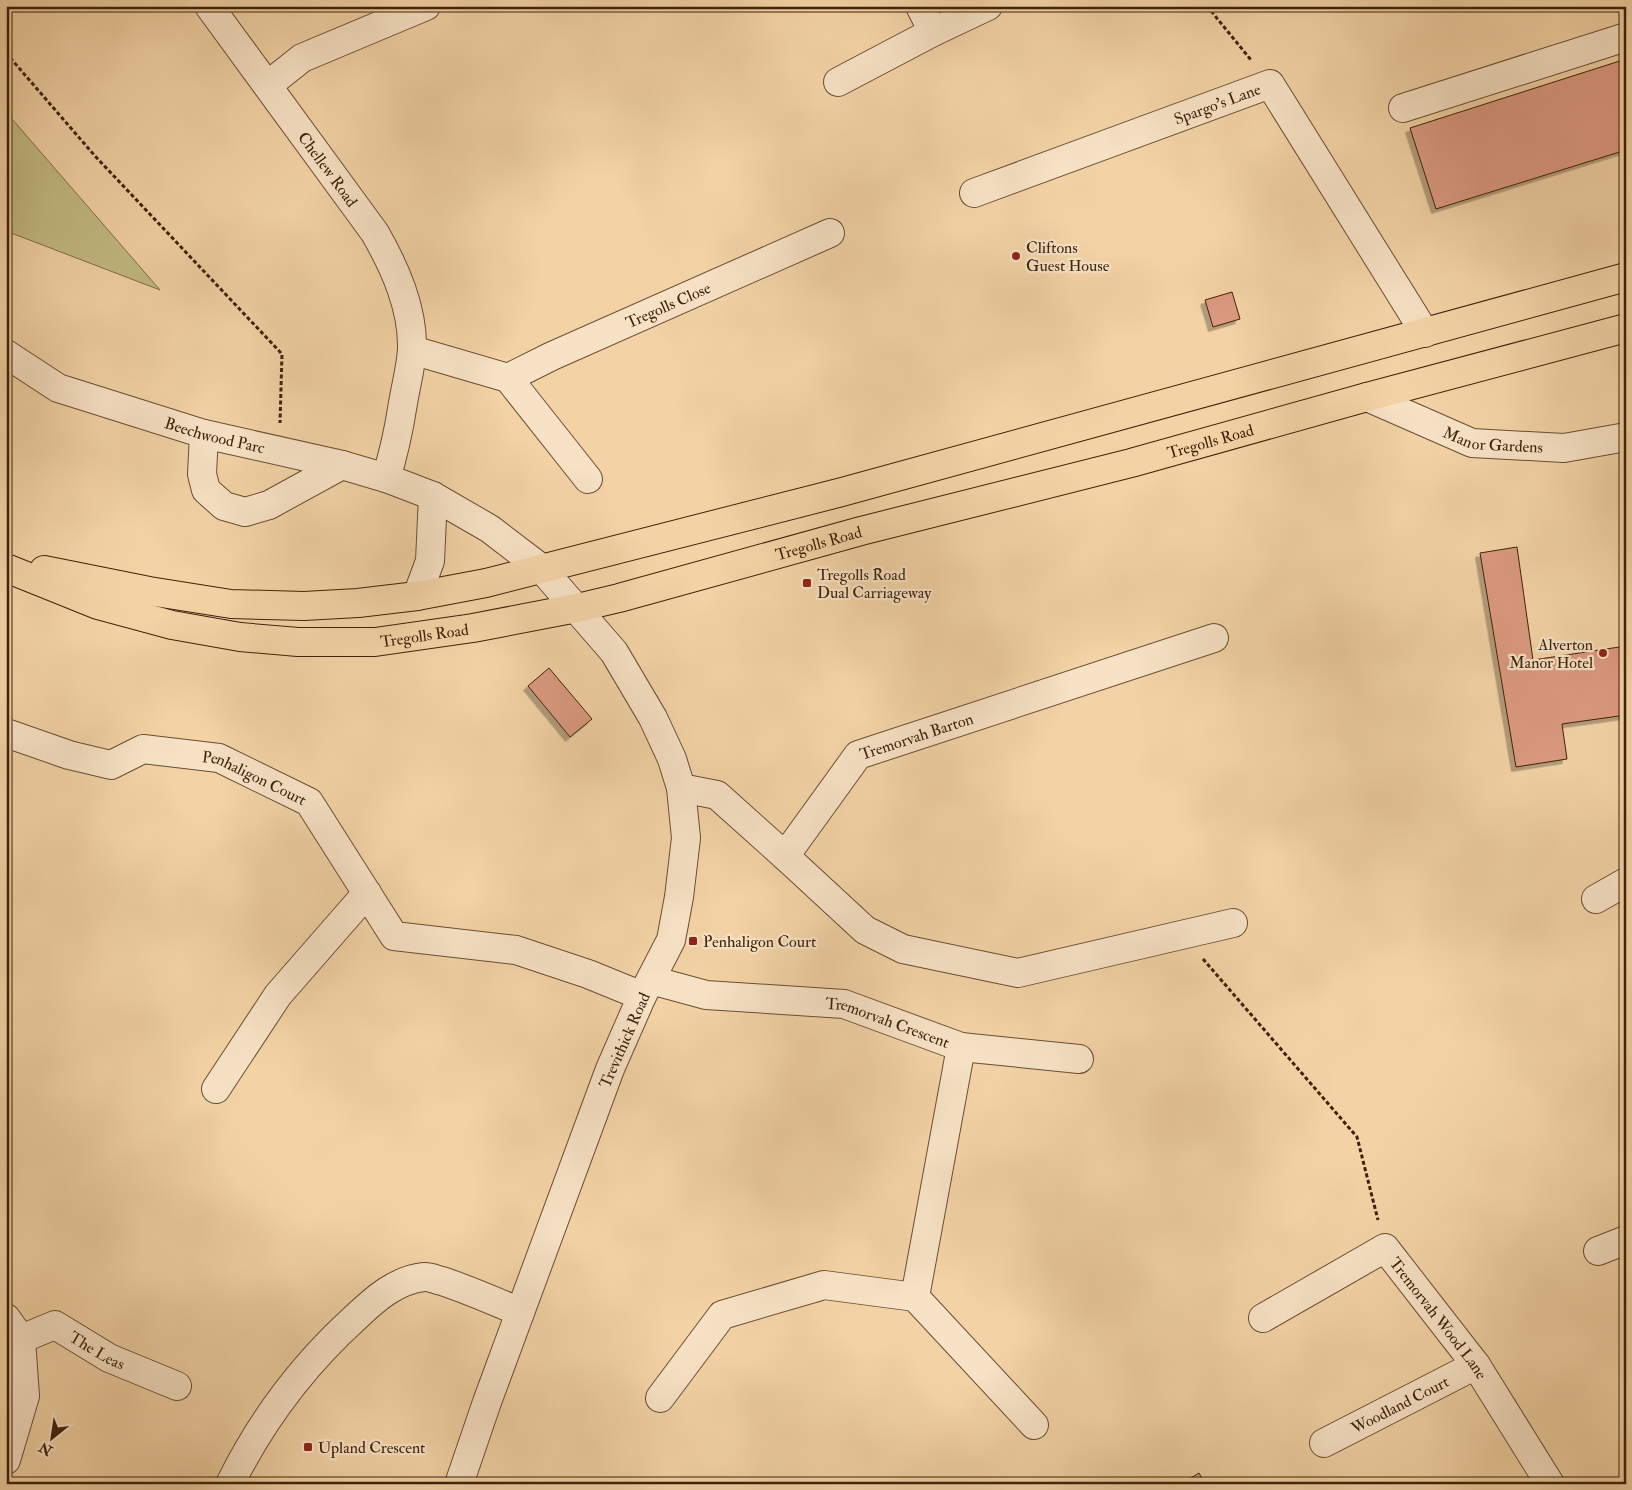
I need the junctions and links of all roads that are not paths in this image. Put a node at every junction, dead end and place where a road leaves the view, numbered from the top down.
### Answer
1 (210, 6) edge
2 (426, 6) edge
3 (920, 6) edge
4 (988, 6) edge
5 (933, 32) junction
6 (1626, 36) edge
7 (838, 82) dead end
8 (268, 85) junction
9 (1403, 108) dead end
10 (974, 193) dead end
11 (830, 233) dead end
12 (1626, 277) edge
13 (1626, 328) edge
14 (1425, 333) junction
15 (412, 350) junction
16 (6, 354) edge
17 (508, 378) junction
18 (1367, 397) junction
19 (204, 434) junction
20 (1626, 437) edge
21 (342, 465) junction
22 (386, 478) junction
23 (588, 479) dead end
24 (433, 496) junction
25 (6, 562) edge
26 (6, 568) edge
27 (541, 568) junction
28 (417, 596) junction
29 (577, 608) junction
30 (1214, 638) dead end
31 (6, 733) edge
32 (681, 788) junction
33 (785, 856) junction
34 (1626, 882) edge
35 (367, 893) junction
36 (1596, 899) dead end
37 (1233, 922) dead end
38 (647, 988) junction
39 (961, 1046) junction
40 (1079, 1058) dead end
41 (216, 1089) dead end
42 (1626, 1240) edge
43 (1598, 1251) dead end
44 (915, 1297) junction
45 (520, 1312) junction
46 (1263, 1318) dead end
47 (14, 1329) edge
48 (1476, 1365) junction
49 (177, 1386) dead end
50 (660, 1398) dead end
51 (1034, 1426) dead end
52 (1324, 1443) dead end
53 (6, 1460) edge
54 (230, 1484) edge
55 (459, 1484) edge
56 (1550, 1484) edge

1 - 8 street, Chellew Road
2 - 8 street
3 - 5 street
4 - 5 street
5 - 7 street
6 - 9 street
8 - 15 street, Chellew Road
10 - 14 street, Spargo's Lane
11 - 17 street, Tregolls Close
12 - 14 highway
13 - 18 highway, Tregolls Road
14 - 27 highway
15 - 17 street
15 - 22 street, Chellew Road
16 - 19 street, Beechwood Parc
17 - 23 street
18 - 20 street, Manor Gardens
18 - 29 highway, Tregolls Road
19 - 21 street, Beechwood Parc
19 - 21 street
21 - 22 street, Beechwood Parc
22 - 24 street, Beechwood Parc
24 - 27 street, Beechwood Parc
24 - 28 street
25 - 28 highway
26 - 29 highway, Tregolls Road
27 - 28 highway
27 - 29 street, Beechwood Parc
29 - 32 street, Trevithick Road
30 - 33 street, Tremorvah Barton
31 - 35 street, Penhaligon Court
32 - 33 street
32 - 38 street, Trevithick Road
33 - 37 street
34 - 36 street
35 - 38 street, Penhaligon Court
35 - 41 street
38 - 39 street, Tremorvah Crescent
38 - 45 street, Trevithick Road
39 - 40 street
39 - 44 street, Tremorvah Crescent
42 - 43 street
44 - 50 street
44 - 51 street
45 - 54 street
45 - 55 street, Trevithick Road
46 - 48 street, Tremorvah Wood Lane
47 - 49 street, The Leas
47 - 53 street
48 - 52 street, Woodland Court
48 - 56 street, Tremorvah Wood Lane

